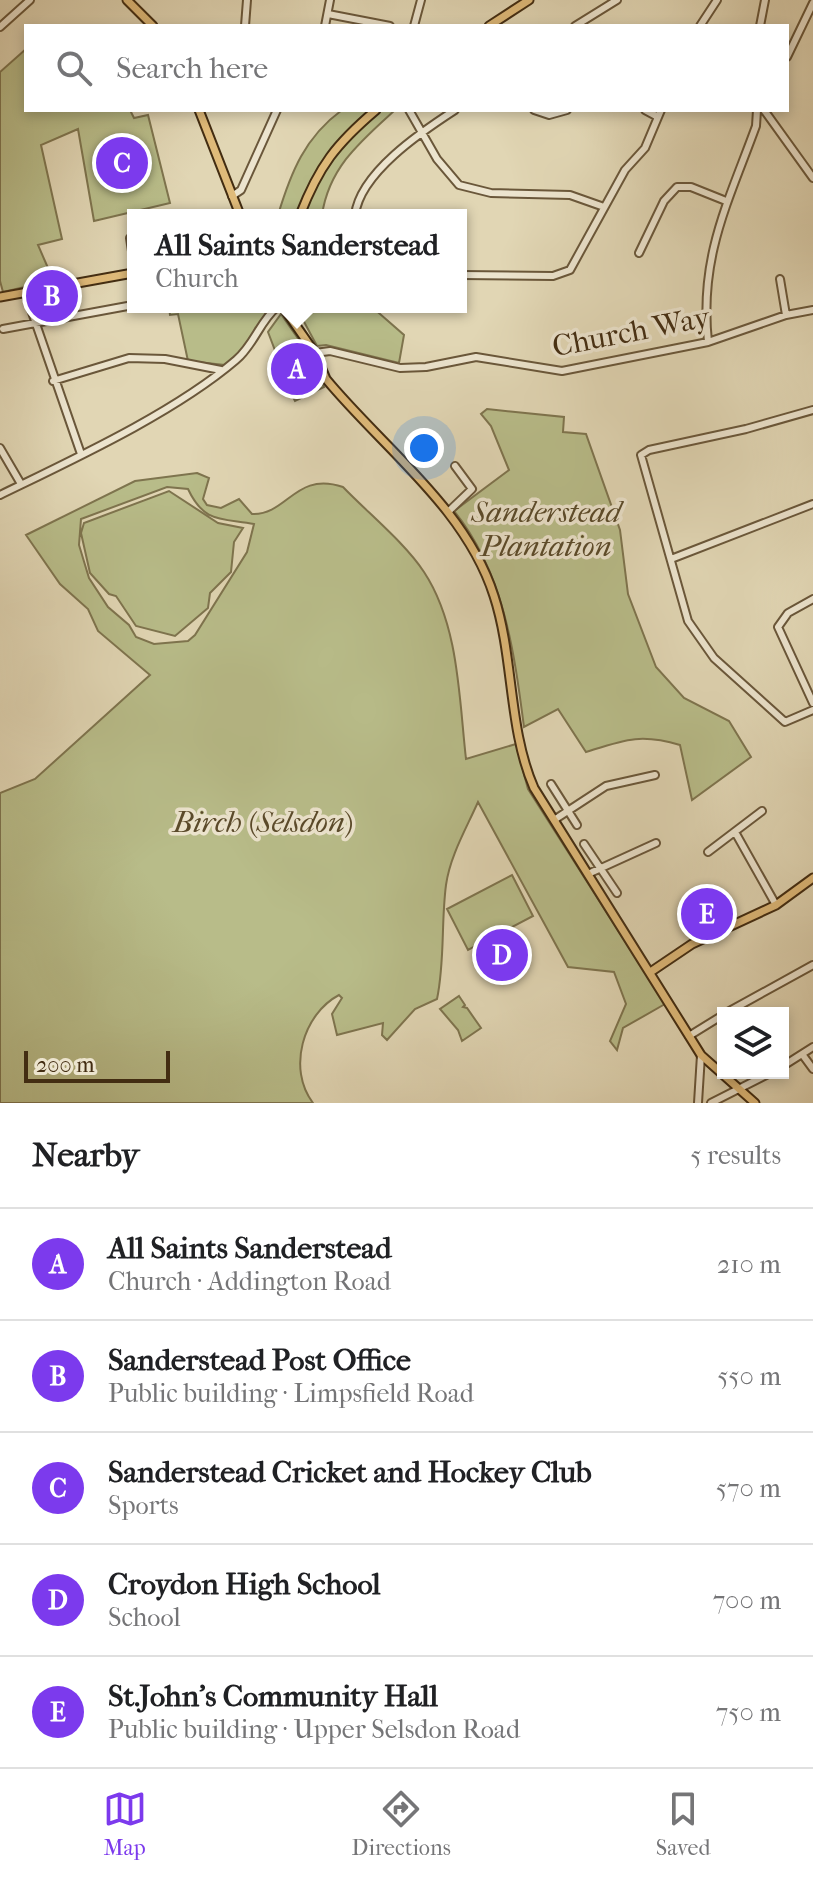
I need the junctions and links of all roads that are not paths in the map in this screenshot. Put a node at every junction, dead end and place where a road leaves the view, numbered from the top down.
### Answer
1 (30, 0) edge
2 (127, 0) edge
3 (247, 0) edge
4 (330, 0) edge
5 (421, 0) edge
6 (529, 0) edge
7 (617, 0) edge
8 (717, 0) edge
9 (765, 0) edge
10 (813, 3) edge
11 (328, 14) junction
12 (151, 24) edge
13 (245, 24) edge
14 (326, 24) edge
15 (367, 24) edge
16 (415, 24) edge
17 (492, 24) edge
18 (578, 24) edge
19 (701, 24) edge
20 (760, 24) edge
21 (0, 27) edge
22 (789, 53) edge
23 (200, 112) edge
24 (276, 112) edge
25 (374, 112) edge
26 (410, 112) edge
27 (452, 112) edge
28 (540, 112) edge
29 (560, 112) edge
30 (757, 112) edge
31 (765, 112) edge
32 (660, 113) edge
33 (422, 132) junction
34 (813, 163) edge
35 (806, 168) junction
36 (813, 178) edge
37 (232, 196) junction
38 (726, 201) junction
39 (604, 207) junction
40 (237, 209) edge
41 (303, 209) edge
42 (356, 209) edge
43 (639, 253) dead end
44 (127, 274) edge
45 (467, 275) edge
46 (780, 279) dead end
47 (25, 292) junction
48 (0, 296) edge
49 (127, 306) edge
50 (813, 310) edge
51 (276, 313) edge
52 (285, 313) edge
53 (786, 315) junction
54 (33, 322) junction
55 (3, 329) dead end
56 (708, 342) junction
57 (315, 353) junction
58 (201, 369) junction
59 (222, 370) junction
60 (53, 381) junction
61 (203, 383) junction
62 (813, 410) edge
63 (0, 448) edge
64 (81, 454) junction
65 (455, 466) dead end
66 (21, 484) junction
67 (0, 495) edge
68 (813, 504) edge
69 (448, 512) junction
70 (671, 559) junction
71 (813, 599) edge
72 (813, 703) edge
73 (813, 710) edge
74 (655, 775) dead end
75 (551, 784) dead end
76 (567, 810) junction
77 (762, 811) dead end
78 (554, 820) junction
79 (577, 825) dead end
80 (735, 832) junction
81 (656, 843) dead end
82 (584, 844) dead end
83 (708, 852) dead end
84 (600, 868) junction
85 (588, 874) junction
86 (813, 878) edge
87 (617, 893) dead end
88 (776, 905) junction
89 (813, 965) edge
90 (652, 971) junction
91 (738, 1007) edge
92 (717, 1019) edge
93 (689, 1036) junction
94 (813, 1047) edge
95 (802, 1054) junction
96 (701, 1055) junction
97 (789, 1062) edge
98 (813, 1069) edge
99 (758, 1079) edge
100 (740, 1088) junction
101 (698, 1103) edge
102 (711, 1103) edge
103 (755, 1103) edge

1 - 21 street
2 - 12 main road
3 - 13 street
4 - 11 street
5 - 16 street
6 - 17 main road
7 - 18 street
8 - 19 street
9 - 20 street
10 - 22 street
11 - 14 street
11 - 15 street
23 - 37 main road
24 - 37 street
25 - 41 main road
26 - 33 street
27 - 33 street
28 - 29 street
30 - 38 street
31 - 35 street
32 - 39 street
33 - 39 street
33 - 42 street
34 - 35 street
35 - 36 street
37 - 40 main road
38 - 43 street
38 - 56 street
39 - 45 street
44 - 47 main road
46 - 53 street
47 - 48 main road
47 - 54 street
49 - 54 street
50 - 53 street, Church Way
51 - 59 street
52 - 57 main road
53 - 56 street, Church Way
54 - 55 street
54 - 60 street
56 - 57 street, Church Way
57 - 69 main road
58 - 59 street
58 - 60 street
58 - 61 street
59 - 61 street
60 - 64 street
61 - 64 street
62 - 70 street
63 - 66 street
64 - 66 street
65 - 69 street
66 - 67 street
68 - 70 street
69 - 78 main road
70 - 73 street
71 - 72 street
74 - 76 street
75 - 76 street
76 - 78 street
76 - 79 street
77 - 80 street
78 - 85 main road
80 - 83 street
80 - 88 street
81 - 84 street
82 - 84 street
84 - 85 street
84 - 87 street
85 - 90 main road
86 - 88 main road
88 - 90 main road
89 - 91 street
90 - 93 main road
92 - 93 street
93 - 96 main road
94 - 95 street
95 - 97 street
95 - 98 street
96 - 100 main road
96 - 101 street
99 - 100 street
100 - 102 street
100 - 103 main road

